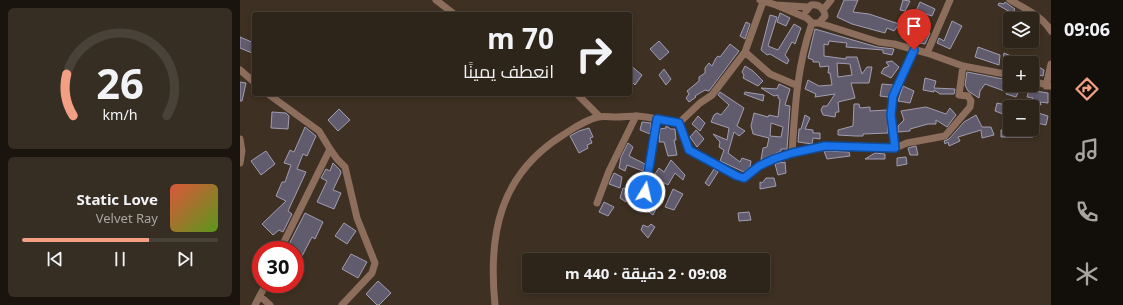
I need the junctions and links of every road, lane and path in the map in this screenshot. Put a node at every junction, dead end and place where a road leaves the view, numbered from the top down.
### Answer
1 (436, 0) edge
2 (831, 0) edge
3 (950, 0) edge
4 (1010, 0) edge
5 (761, 1) edge
6 (810, 4) edge
7 (776, 5) junction
8 (824, 10) junction
9 (451, 12) edge
10 (813, 22) junction
11 (1051, 30) edge
12 (914, 50) junction
13 (745, 52) junction
14 (927, 53) junction
15 (1051, 64) edge
16 (963, 66) junction
17 (240, 70) edge
18 (1003, 74) edge
19 (252, 80) edge
20 (1039, 83) edge
21 (796, 85) junction
22 (1049, 86) edge
23 (271, 96) edge
24 (579, 96) edge
25 (599, 116) junction
26 (636, 116) junction
27 (657, 119) junction
28 (679, 123) junction
29 (240, 139) edge
30 (895, 148) junction
31 (330, 149) junction
32 (792, 153) junction
33 (240, 163) edge
34 (652, 194) dead end
35 (597, 203) dead end
36 (284, 241) edge
37 (262, 293) edge
38 (260, 296) junction
39 (256, 305) edge
40 (270, 305) edge
41 (342, 305) edge
42 (495, 305) edge

1 - 9 street
2 - 8 street
3 - 14 street
4 - 11 street
5 - 7 street
5 - 13 street
6 - 7 street
6 - 8 street
6 - 10 street
7 - 10 street
8 - 10 street
10 - 12 street
10 - 21 street
12 - 14 street
12 - 30 street
13 - 21 street
13 - 28 street
14 - 16 street
15 - 22 street
16 - 18 street
16 - 30 street
17 - 19 street
20 - 22 street
21 - 32 street
23 - 31 street
24 - 25 street
25 - 26 street
25 - 42 street
26 - 27 street
26 - 35 street
27 - 28 street
27 - 34 street
28 - 32 street
29 - 33 street
30 - 32 street
31 - 36 street
31 - 41 street
37 - 38 street
38 - 39 street
38 - 40 street

